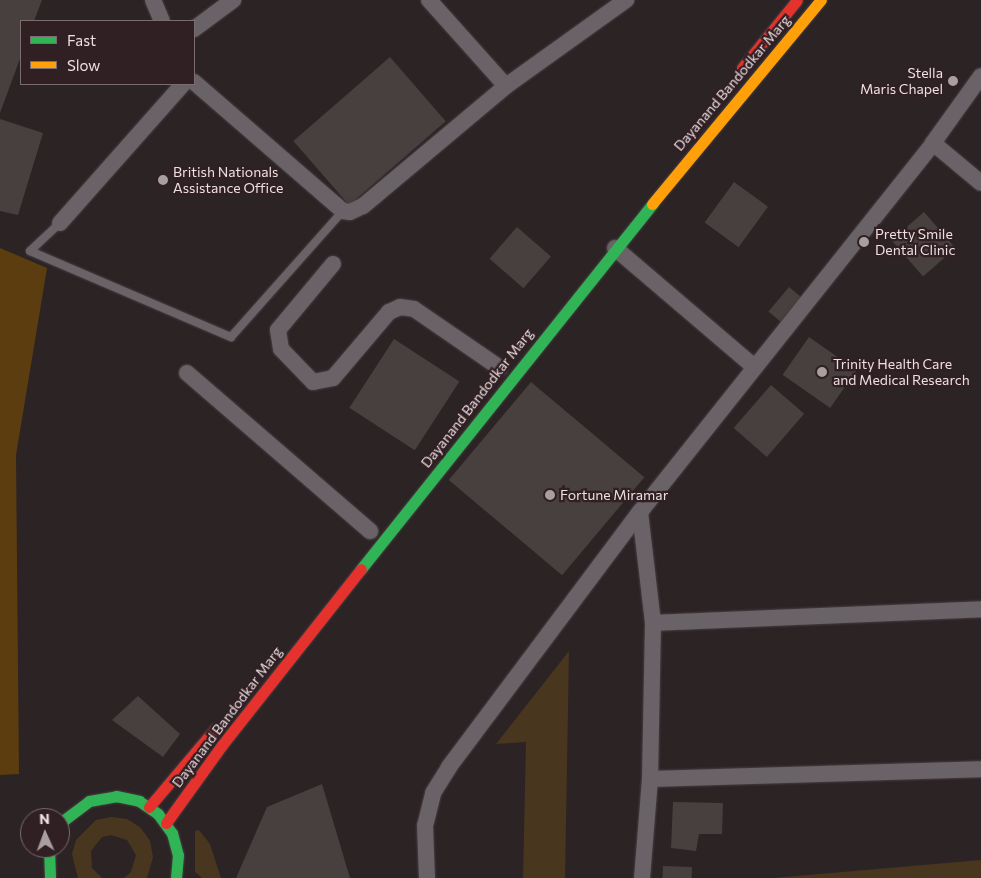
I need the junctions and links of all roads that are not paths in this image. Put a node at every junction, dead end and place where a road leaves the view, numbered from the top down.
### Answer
1 (153, 0) edge
2 (233, 0) edge
3 (429, 0) edge
4 (626, 0) edge
5 (797, 0) edge
6 (821, 0) edge
7 (162, 20) edge
8 (195, 28) edge
9 (981, 76) edge
10 (735, 77) dead end
11 (195, 83) edge
12 (182, 85) edge
13 (506, 86) junction
14 (933, 143) junction
15 (981, 183) edge
16 (343, 211) junction
17 (60, 223) joint
18 (614, 248) junction
19 (333, 264) dead end
20 (753, 366) junction
21 (500, 368) dead end
22 (186, 373) dead end
23 (640, 512) junction
24 (370, 531) dead end
25 (981, 609) edge
26 (652, 624) junction
27 (223, 719) dead end
28 (981, 769) edge
29 (650, 779) junction
30 (149, 807) junction
31 (70, 812) edge
32 (166, 823) junction
33 (49, 858) edge
34 (50, 878) edge
35 (176, 878) edge
36 (427, 878) edge
37 (642, 878) edge

1 - 7 street
2 - 8 street
3 - 13 street
4 - 13 street
5 - 10 main road, Dayanand Bandodkar Marg
6 - 18 main road, Dayanand Bandodkar Marg
9 - 14 street
11 - 16 street
12 - 17 street
13 - 16 street
14 - 15 street
14 - 20 street
16 - 17 lane
18 - 20 street
18 - 32 main road, Dayanand Bandodkar Marg
19 - 21 street
20 - 23 street
22 - 24 street
23 - 26 street
23 - 36 street
25 - 26 street
26 - 29 street
27 - 30 main road, Dayanand Bandodkar Marg
28 - 29 street
29 - 37 street
30 - 31 main road
30 - 32 main road
32 - 35 main road
33 - 34 main road

